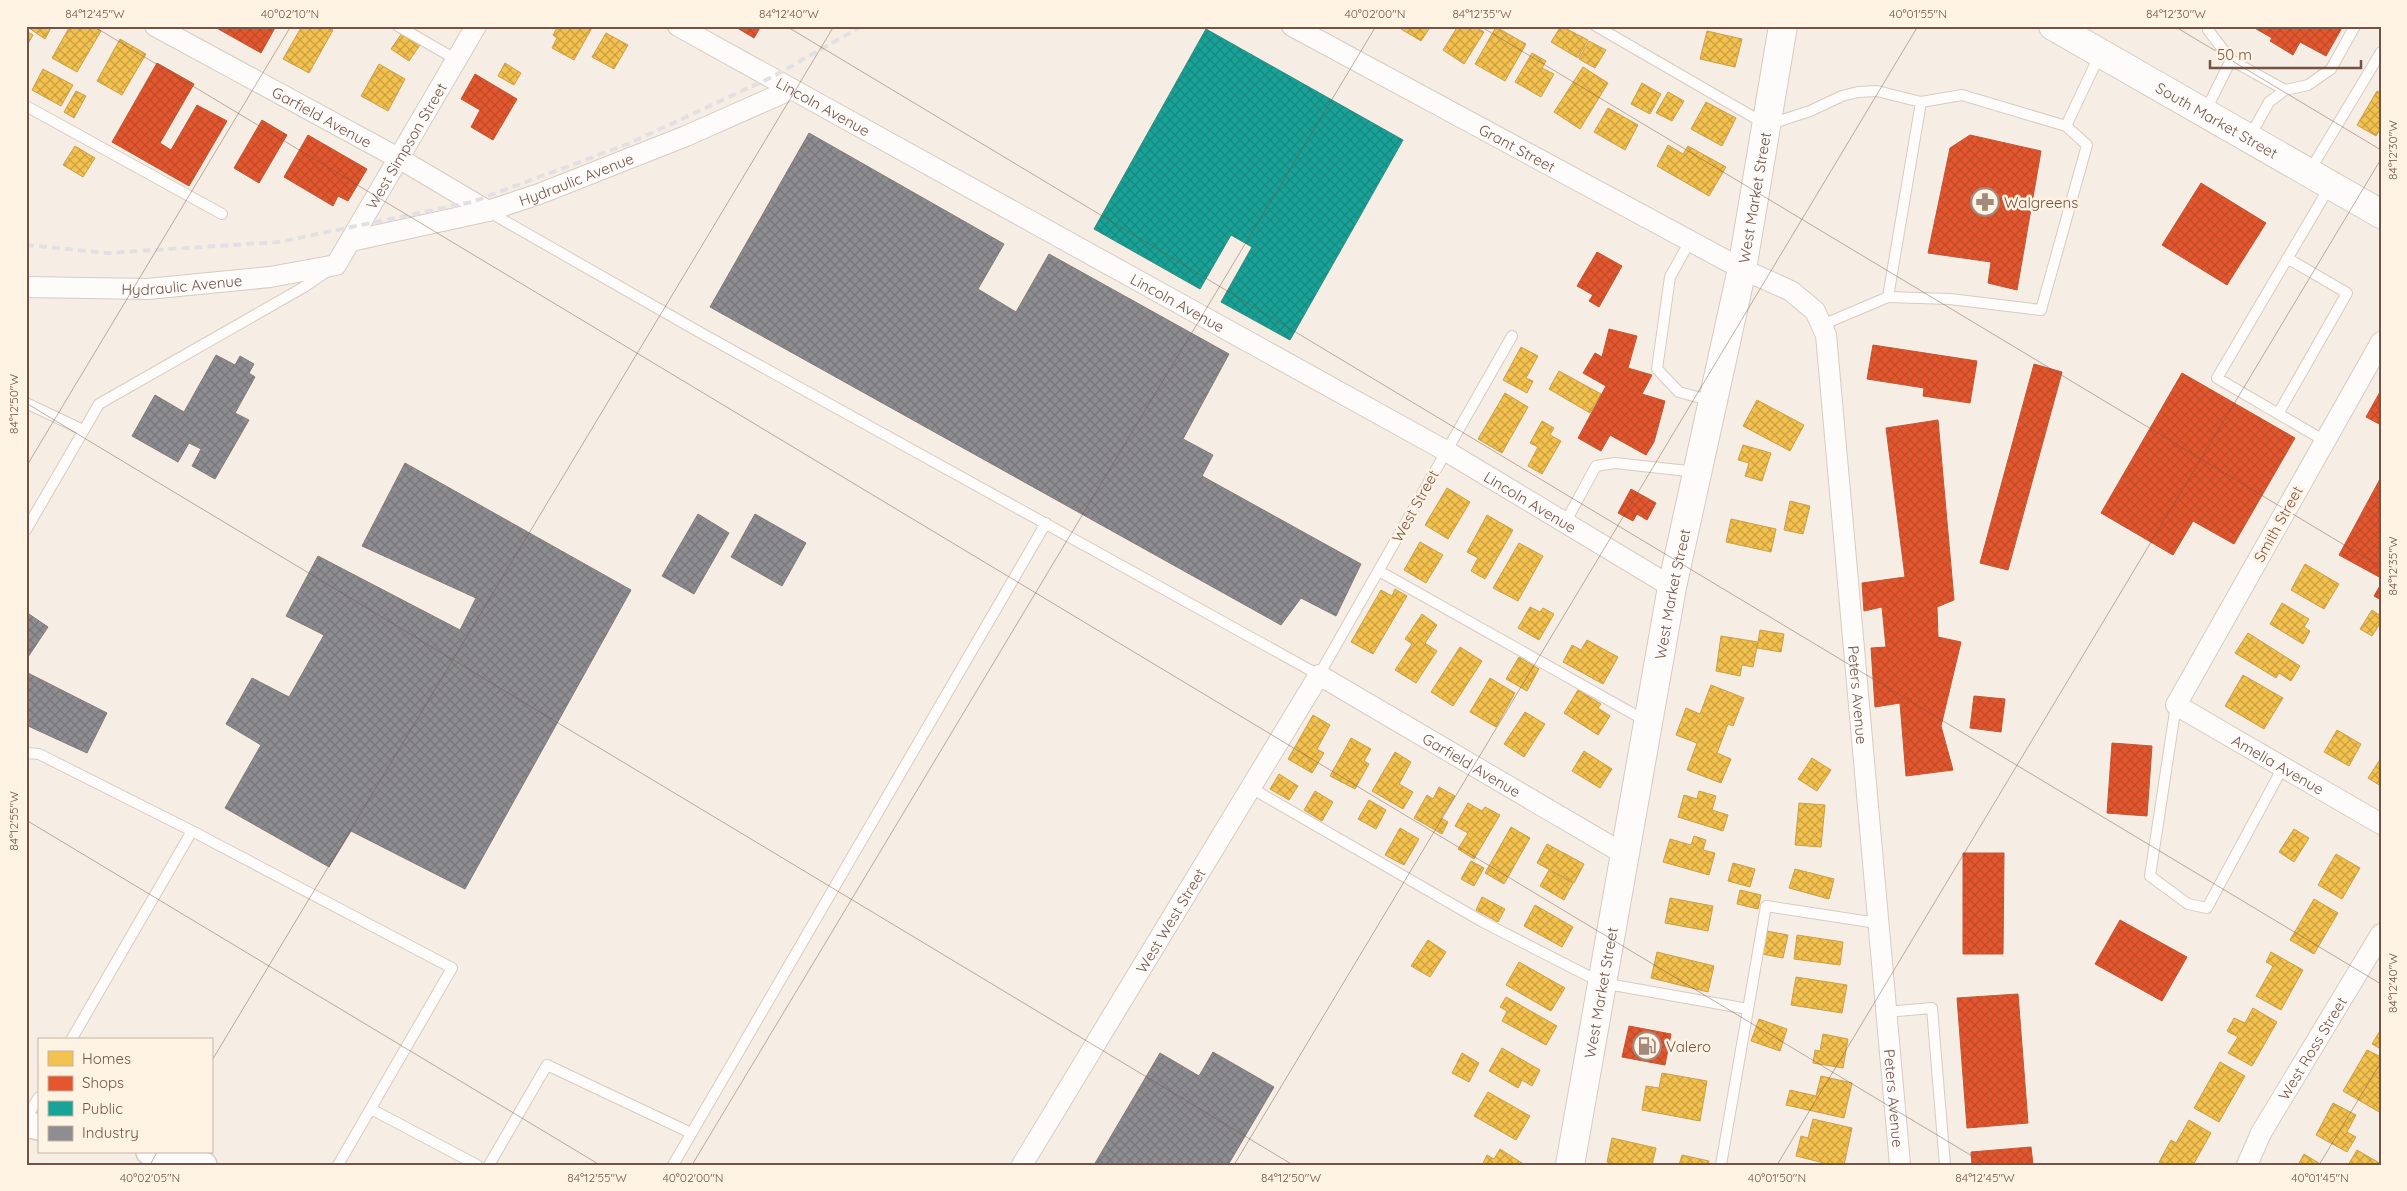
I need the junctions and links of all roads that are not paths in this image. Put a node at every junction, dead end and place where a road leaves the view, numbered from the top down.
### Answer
1 (155, 26) edge
2 (398, 26) edge
3 (476, 26) edge
4 (679, 26) edge
5 (1292, 26) edge
6 (1596, 26) edge
7 (1783, 26) edge
8 (2053, 26) edge
9 (2210, 26) edge
10 (2355, 26) edge
11 (2381, 52) edge
12 (2100, 53) junction
13 (457, 60) junction
14 (2231, 60) junction
15 (792, 89) junction
16 (2285, 90) junction
17 (1921, 102) junction
18 (26, 106) edge
19 (2205, 113) junction
20 (1766, 125) junction
21 (2066, 126) junction
22 (2249, 138) junction
23 (400, 159) junction
24 (2320, 179) junction
25 (488, 211) junction
26 (222, 214) dead end
27 (2381, 214) edge
28 (351, 241) junction
29 (1690, 241) junction
30 (2287, 258) junction
31 (336, 265) junction
32 (1742, 269) junction
33 (26, 287) edge
34 (1888, 297) junction
35 (1822, 325) junction
36 (1512, 336) dead end
37 (2381, 342) edge
38 (1713, 401) junction
39 (26, 403) edge
40 (2278, 414) junction
41 (83, 430) junction
42 (2325, 441) junction
43 (1446, 451) junction
44 (1698, 472) junction
45 (1564, 522) junction
46 (1046, 523) junction
47 (26, 530) edge
48 (1379, 571) junction
49 (1672, 587) junction
50 (1319, 675) junction
51 (2176, 705) junction
52 (1648, 722) junction
53 (26, 753) edge
54 (2283, 767) junction
55 (1251, 788) junction
56 (2381, 824) edge
57 (192, 831) junction
58 (1624, 854) junction
59 (1877, 923) junction
60 (2381, 934) edge
61 (1602, 983) junction
62 (1748, 1009) junction
63 (1886, 1012) junction
64 (73, 1038) edge
65 (38, 1099) edge
66 (371, 1109) junction
67 (26, 1118) edge
68 (691, 1133) junction
69 (158, 1154) edge
70 (201, 1164) edge
71 (338, 1165) edge
72 (477, 1165) edge
73 (489, 1165) edge
74 (673, 1165) edge
75 (1022, 1165) edge
76 (1570, 1165) edge
77 (1721, 1165) edge
78 (1900, 1165) edge
79 (1945, 1165) edge
80 (2247, 1165) edge

1 - 23 street, Garfield Avenue
2 - 13 lane
3 - 13 street, West Simpson Street
4 - 15 street, Lincoln Avenue
5 - 29 street, Grant Street
6 - 20 lane
7 - 20 main road, West Market Street
8 - 12 main road, South Market Street
9 - 14 lane
10 - 16 lane
11 - 24 lane
12 - 19 main road, South Market Street
12 - 21 lane
13 - 23 street, West Simpson Street
14 - 16 lane
14 - 19 lane
15 - 25 street, Hydraulic Avenue
15 - 43 street, Lincoln Avenue
16 - 22 lane
17 - 20 lane
17 - 21 lane
17 - 34 lane
18 - 26 lane
19 - 22 main road, South Market Street
20 - 32 main road, West Market Street
21 - 34 lane
22 - 24 main road, South Market Street
23 - 25 street, Garfield Avenue
23 - 28 street, West Simpson Street
24 - 27 main road, South Market Street
24 - 30 lane
25 - 28 street, Hydraulic Avenue
25 - 46 lane
28 - 31 street, West Simpson Street
29 - 32 street, Grant Street
29 - 38 lane
30 - 40 lane
30 - 40 lane
31 - 33 street, Hydraulic Avenue
31 - 41 lane
32 - 35 street, Peters Avenue
32 - 38 main road, West Market Street
34 - 35 lane
35 - 59 street, Peters Avenue
36 - 43 lane, West Street
37 - 42 street, Smith Street
38 - 44 main road, West Market Street
39 - 41 lane
40 - 42 lane
41 - 47 lane
42 - 51 street, Smith Street
43 - 45 street, Lincoln Avenue
43 - 48 lane, West Street
44 - 45 lane
44 - 49 main road, West Market Street
45 - 49 street, Lincoln Avenue
46 - 50 lane
46 - 68 lane
48 - 50 lane, West Street
48 - 52 lane
49 - 52 main road, West Market Street
50 - 55 street, West West Street
50 - 58 street, Garfield Avenue
51 - 54 street, Amelia Avenue
51 - 54 lane
52 - 58 main road, West Market Street
53 - 57 lane
54 - 56 street, Amelia Avenue
55 - 61 lane
55 - 75 street, West West Street
57 - 64 lane
57 - 66 lane
58 - 61 main road, West Market Street
59 - 62 lane
59 - 63 street, Peters Avenue
60 - 80 street, West Ross Street
61 - 62 lane
61 - 76 main road, West Market Street
62 - 77 lane
63 - 78 street, Peters Avenue
63 - 79 lane
65 - 67 lane
66 - 71 lane
66 - 72 lane
68 - 73 lane
68 - 74 lane
69 - 70 street

